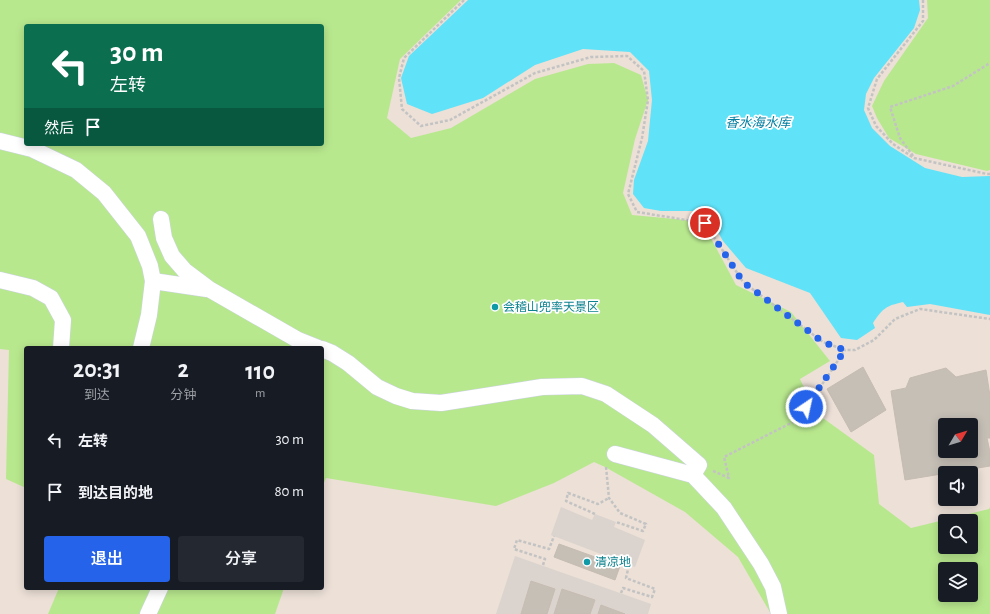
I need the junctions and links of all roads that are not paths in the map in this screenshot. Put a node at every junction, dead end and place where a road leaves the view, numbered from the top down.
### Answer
1 (0, 142) edge
2 (161, 219) dead end
3 (0, 280) edge
4 (153, 281) junction
5 (209, 289) junction
6 (61, 346) edge
7 (141, 346) edge
8 (313, 346) edge
9 (324, 351) edge
10 (615, 454) dead end
11 (696, 470) junction
12 (159, 590) edge
13 (148, 614) edge
14 (779, 614) edge

1 - 4 lane
2 - 5 lane
3 - 6 lane
4 - 5 lane
4 - 7 lane
5 - 8 lane
9 - 11 lane
10 - 11 lane
11 - 14 lane
12 - 13 lane

